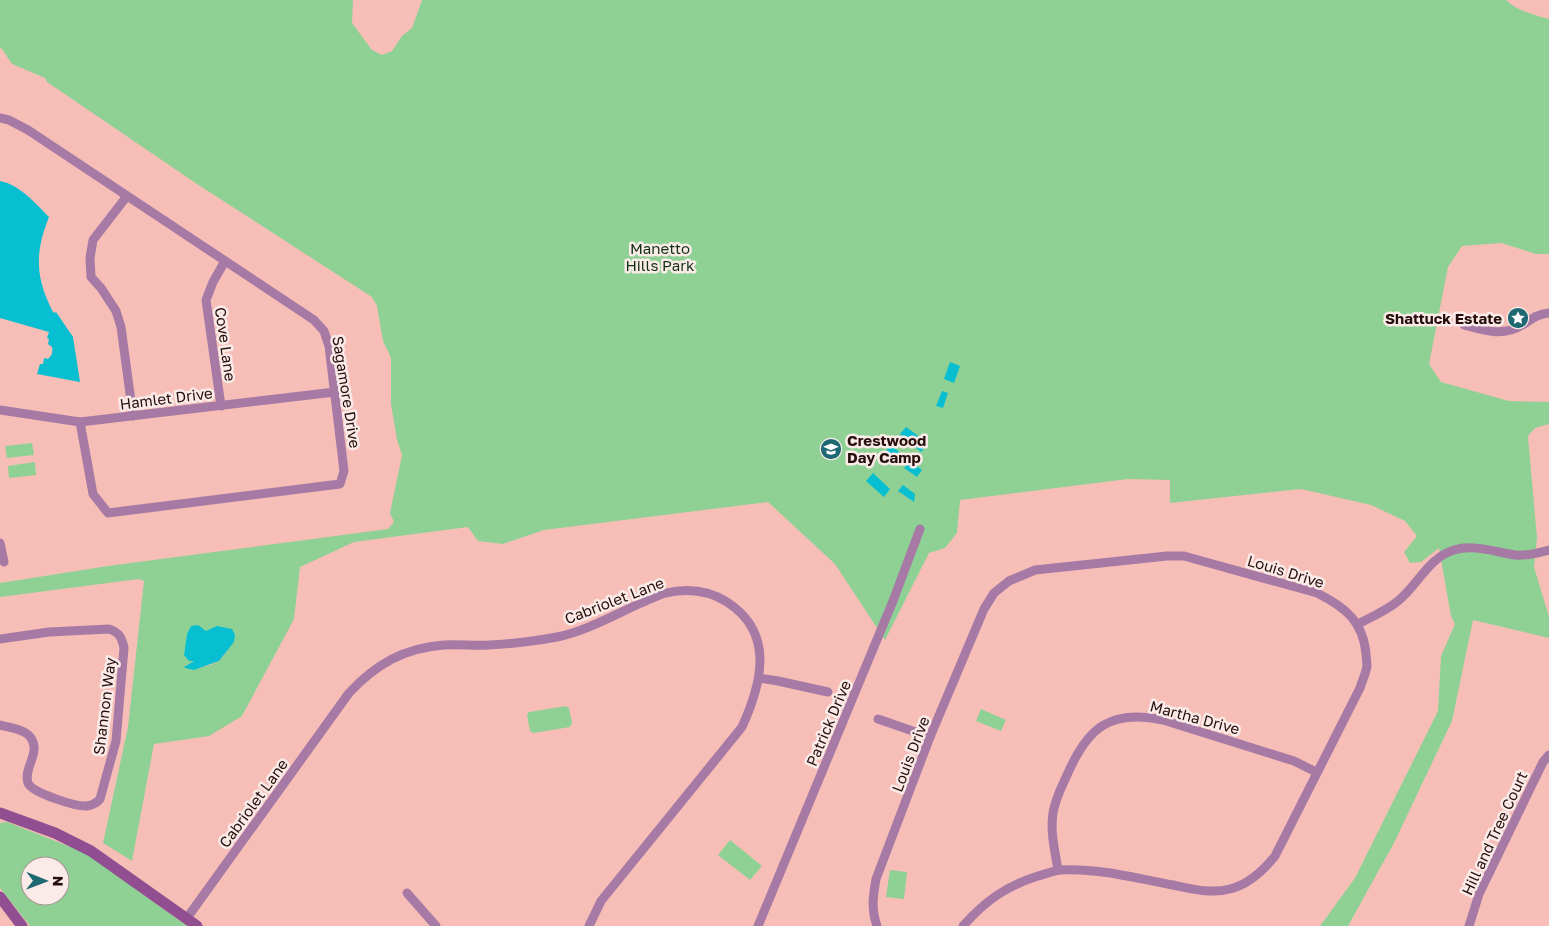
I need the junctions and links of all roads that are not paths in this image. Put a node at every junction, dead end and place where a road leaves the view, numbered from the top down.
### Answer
1 (0, 118) edge
2 (127, 196) junction
3 (225, 261) junction
4 (1549, 313) edge
5 (1464, 325) dead end
6 (334, 392) junction
7 (221, 406) junction
8 (0, 410) edge
9 (133, 416) junction
10 (80, 422) junction
11 (920, 529) dead end
12 (0, 543) edge
13 (1549, 550) edge
14 (4, 562) dead end
15 (1358, 624) junction
16 (0, 639) edge
17 (759, 678) junction
18 (828, 692) dead end
19 (878, 719) dead end
20 (0, 726) edge
21 (930, 736) junction
22 (1549, 756) edge
23 (1316, 772) junction
24 (3, 815) edge
25 (1058, 870) junction
26 (407, 893) dead end
27 (0, 896) edge
28 (187, 918) junction
29 (22, 926) edge
30 (197, 926) edge
31 (436, 926) edge
32 (589, 926) edge
33 (758, 926) edge
34 (876, 926) edge
35 (963, 926) edge
36 (1469, 926) edge

1 - 2 street, Sagamore Drive
2 - 3 street, Sagamore Drive
2 - 9 street
3 - 6 street, Sagamore Drive
3 - 7 street, Cove Lane
4 - 5 street
6 - 7 street, Hamlet Drive
6 - 10 street, Sagamore Drive
7 - 9 street, Hamlet Drive
8 - 10 street, Hamlet Drive
9 - 10 street, Hamlet Drive
11 - 33 street, Patrick Drive
12 - 14 street
13 - 15 street
15 - 21 street, Louis Drive
15 - 23 street, Louis Drive
16 - 20 street, Shannon Way
17 - 18 street, Patrick Drive
17 - 28 street, Cabriolet Lane
17 - 32 street, Cabriolet Lane
19 - 21 street
21 - 34 street, Louis Drive
22 - 36 street, Hill and Tree Court
23 - 25 street, Louis Drive
23 - 25 street, Martha Drive
24 - 28 street
25 - 35 street, Louis Drive
26 - 31 street
27 - 29 street
28 - 30 street

